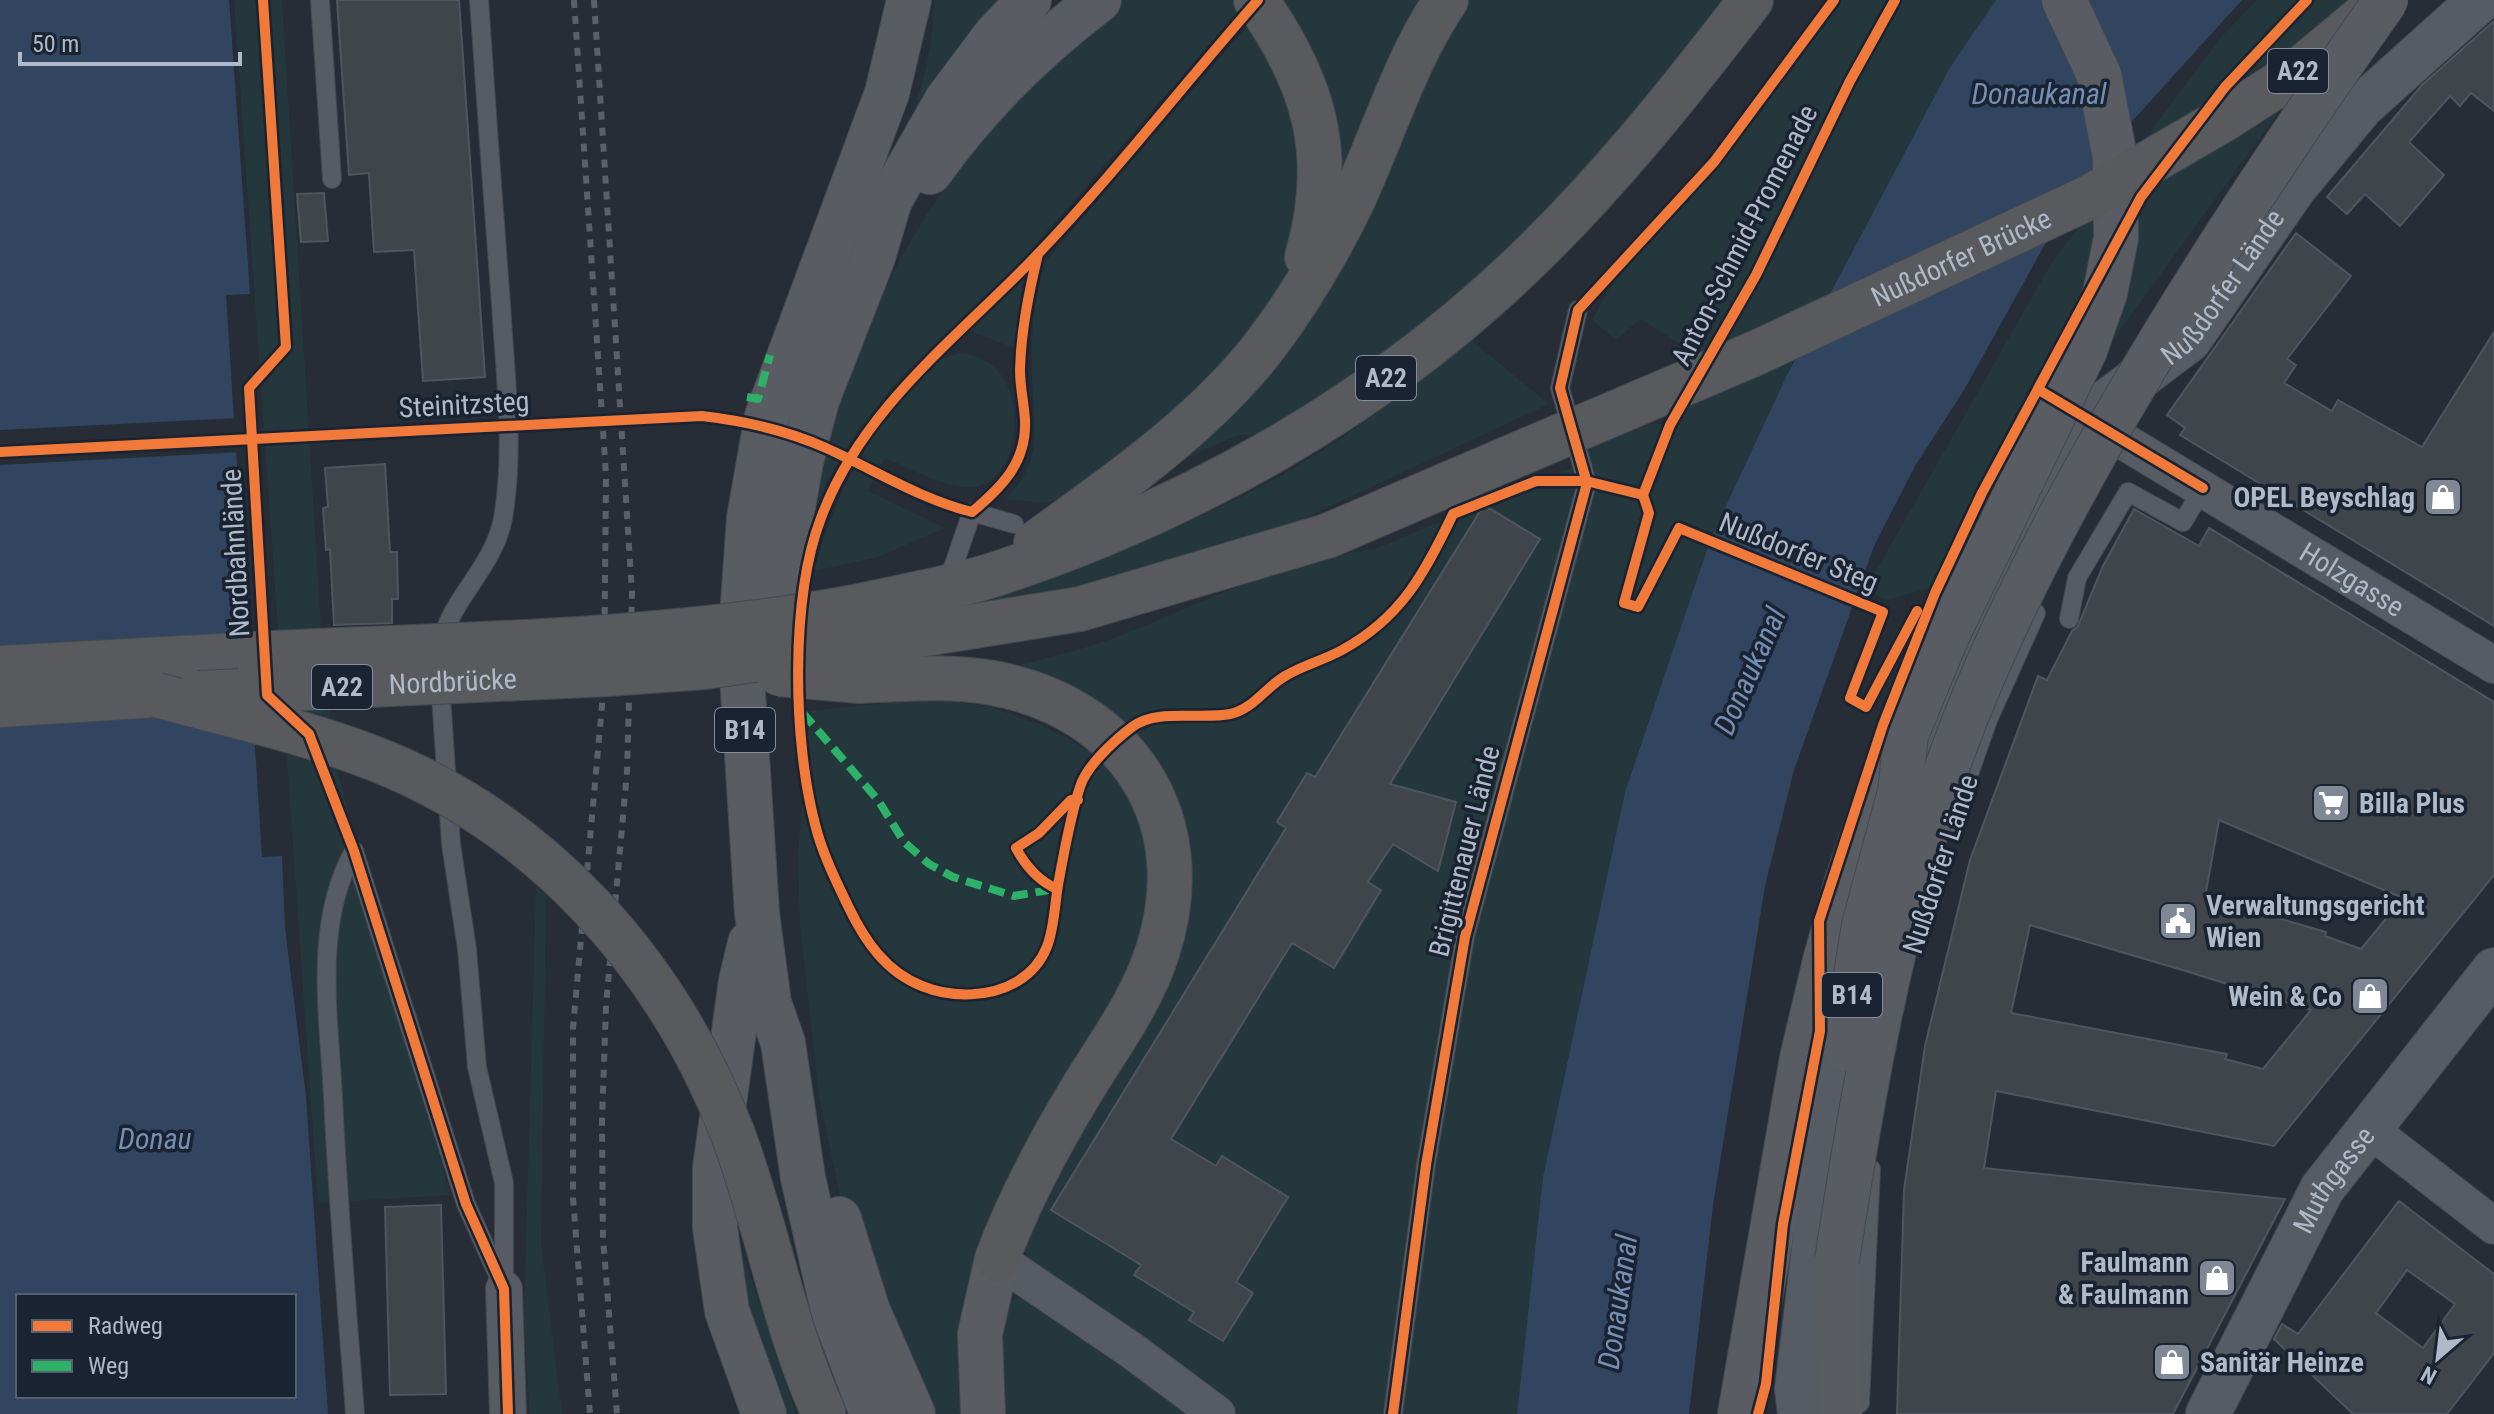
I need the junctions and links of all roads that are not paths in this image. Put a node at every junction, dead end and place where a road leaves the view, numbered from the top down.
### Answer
1 (320, 0) edge
2 (479, 0) edge
3 (909, 0) edge
4 (1029, 0) edge
5 (1099, 0) edge
6 (1446, 0) edge
7 (1751, 0) edge
8 (2064, 0) edge
9 (2480, 0) edge
10 (2378, 5) edge
11 (1268, 17) edge
12 (332, 179) dead end
13 (873, 257) junction
14 (1292, 301) junction
15 (1578, 310) dead end
16 (2085, 418) junction
17 (2203, 488) junction
18 (1014, 524) dead end
19 (992, 575) junction
20 (947, 586) junction
21 (1992, 592) junction
22 (2069, 619) dead end
23 (857, 645) junction
24 (2494, 665) edge
25 (0, 668) edge
26 (157, 695) junction
27 (0, 705) edge
28 (1906, 735) junction
29 (1947, 835) dead end
30 (1937, 864) dead end
31 (757, 913) junction
32 (2494, 970) edge
33 (783, 1043) junction
34 (798, 1126) junction
35 (2369, 1129) junction
36 (2494, 1226) edge
37 (997, 1259) junction
38 (1837, 1260) junction
39 (504, 1289) junction
40 (355, 1414) edge
41 (508, 1414) edge
42 (764, 1414) edge
43 (824, 1414) edge
44 (872, 1414) edge
45 (913, 1414) edge
46 (983, 1414) edge
47 (1217, 1414) edge
48 (1393, 1414) edge
49 (1740, 1414) edge
50 (1800, 1414) edge
51 (1840, 1414) edge
52 (1860, 1414) edge
53 (2208, 1414) edge

1 - 12 lane
2 - 39 lane
3 - 31 highway, B14
4 - 13 highway
5 - 13 highway
6 - 14 highway
7 - 19 highway, A22
8 - 28 highway, B14, bridge
9 - 16 street, Nußdorfer Lände
10 - 23 highway, Nußdorfer Brücke / A22, bridge
10 - 38 highway, bridge
11 - 14 highway
13 - 33 highway
14 - 19 highway
15 - 48 lane, Brigittenauer Lände
16 - 17 street, Holzgasse
16 - 21 street, Nußdorfer Lände
17 - 22 lane
17 - 24 street, Holzgasse
18 - 20 lane
19 - 20 highway, A22
20 - 23 highway, A22
21 - 29 lane, Nußdorfer Lände
21 - 50 street, Nußdorfer Lände
23 - 25 highway, Nordbrücke / A22, bridge
23 - 26 highway, Nordbrücke / A22, bridge
23 - 37 highway
26 - 27 highway, Nordbrücke / A22
26 - 43 highway, bridge
28 - 38 highway, B14, bridge
28 - 49 highway
30 - 52 lane, Nußdorfer Lände
31 - 33 highway, B14
31 - 42 highway
32 - 35 street, Muthgasse
33 - 34 highway, B14
34 - 44 highway, B14
34 - 45 highway
35 - 36 street
35 - 53 street, Muthgasse
37 - 46 highway
37 - 47 street
38 - 51 highway, B14
39 - 40 lane
39 - 41 street

